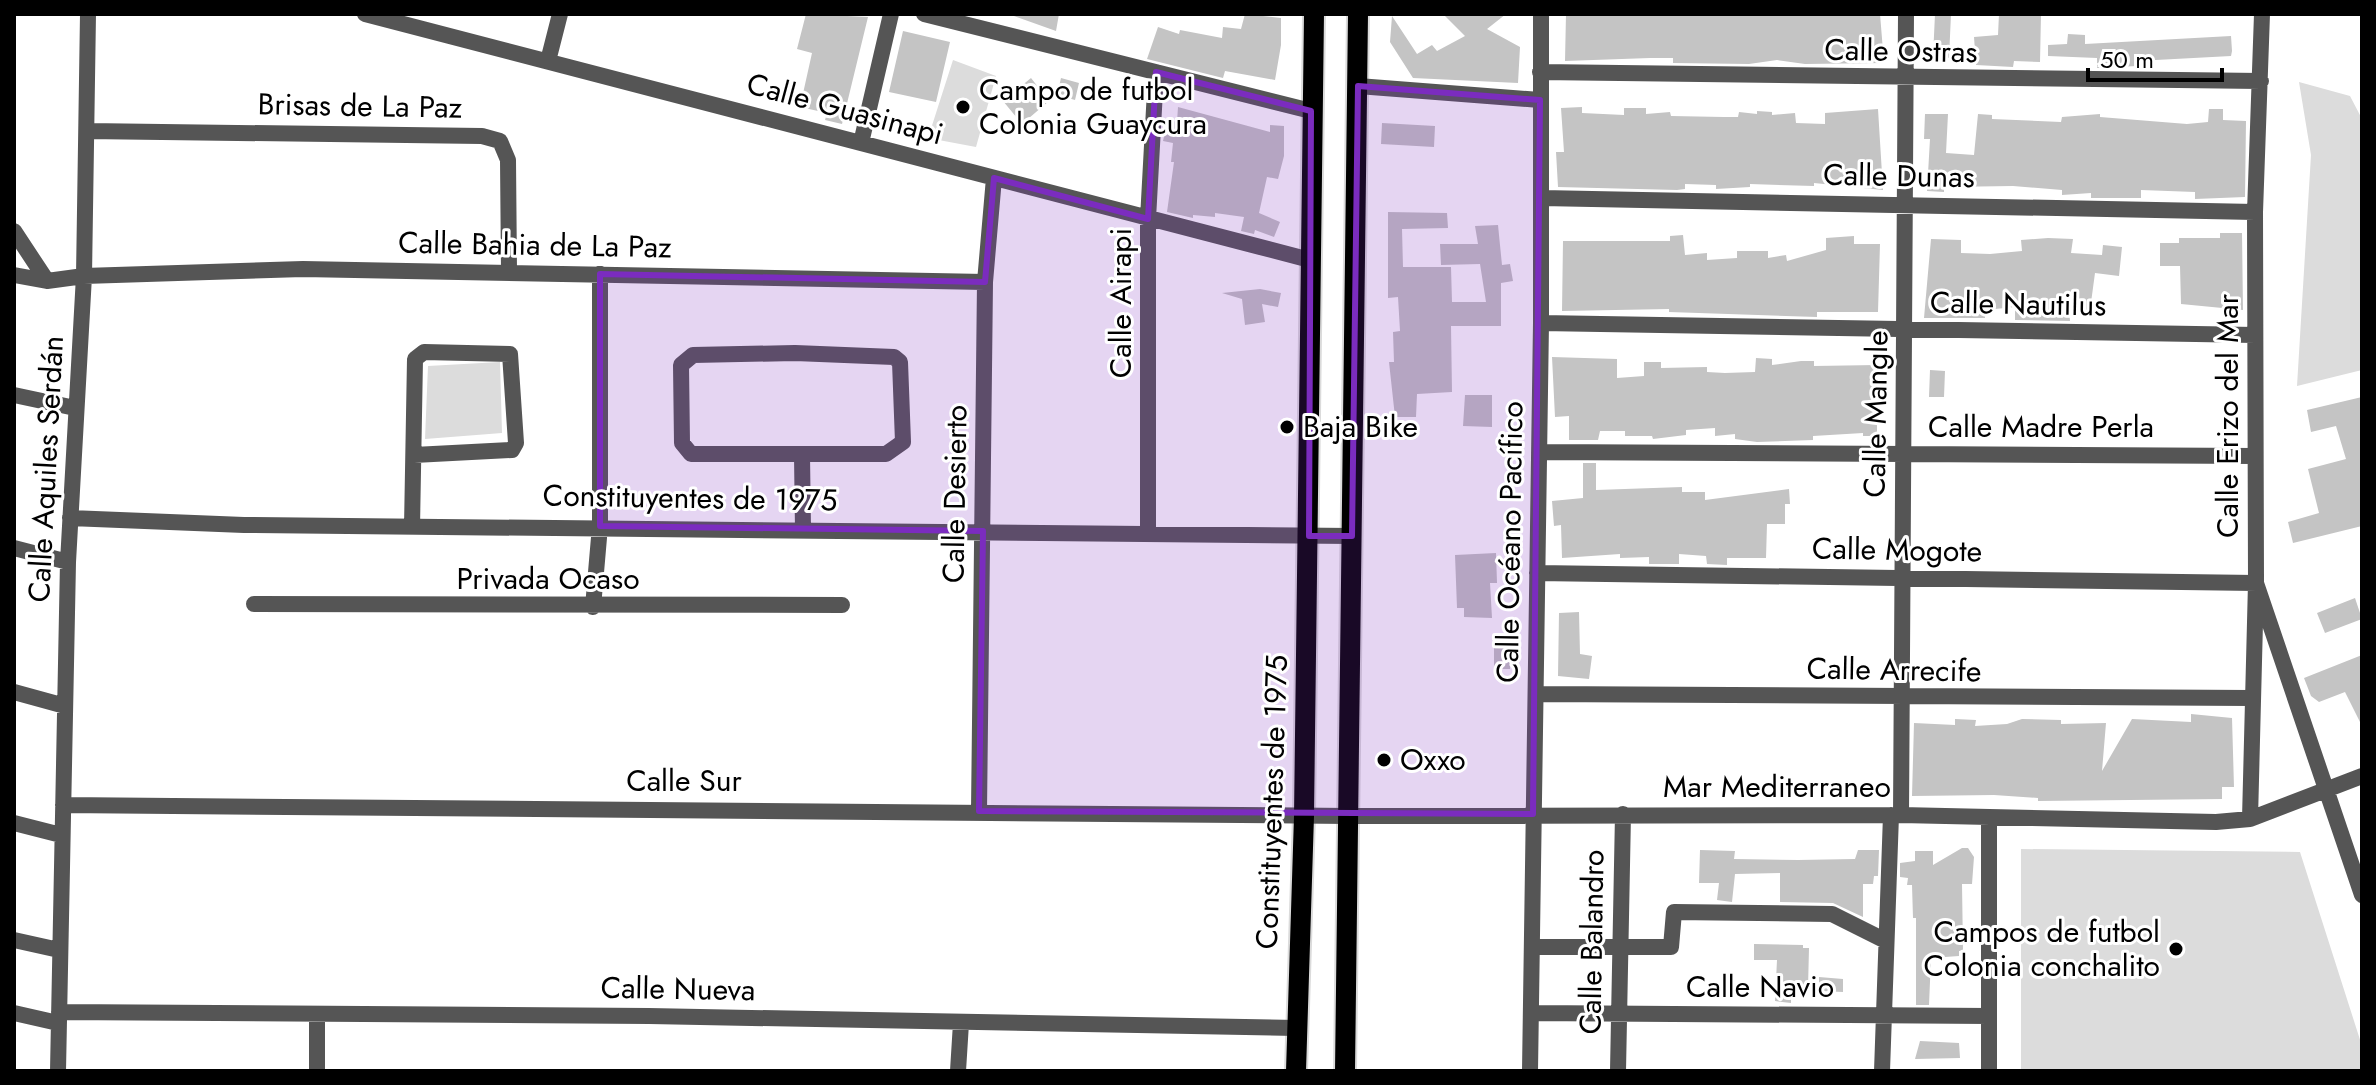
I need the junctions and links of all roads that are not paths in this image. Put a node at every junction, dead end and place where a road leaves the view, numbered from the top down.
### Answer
1 (88, 14) edge
2 (365, 14) edge
3 (560, 14) edge
4 (891, 14) edge
5 (924, 14) edge
6 (1314, 14) edge
7 (1358, 14) edge
8 (1541, 14) edge
9 (1906, 14) edge
10 (2262, 14) edge
11 (548, 61) junction
12 (1156, 72) junction
13 (1540, 72) junction
14 (1906, 79) junction
15 (2261, 81) junction
16 (1358, 86) junction
17 (1540, 100) junction
18 (1311, 111) junction
19 (87, 131) junction
20 (861, 143) junction
21 (994, 178) junction
22 (1542, 198) junction
23 (1906, 205) junction
24 (2255, 212) junction
25 (1148, 219) junction
26 (14, 231) edge
27 (1310, 260) junction
28 (509, 271) junction
29 (600, 274) junction
30 (14, 275) edge
31 (84, 276) junction
32 (47, 281) junction
33 (985, 282) junction
34 (1541, 323) junction
35 (1905, 331) junction
36 (2255, 335) junction
37 (14, 395) edge
38 (75, 408) junction
39 (1539, 452) junction
40 (414, 455) junction
41 (802, 455) junction
42 (1903, 455) junction
43 (2255, 456) junction
44 (70, 518) junction
45 (600, 526) junction
46 (412, 527) junction
47 (803, 530) junction
48 (983, 531) junction
49 (1148, 533) junction
50 (1309, 536) junction
51 (1352, 536) junction
52 (14, 548) edge
53 (68, 562) junction
54 (1537, 573) junction
55 (1903, 579) junction
56 (2256, 583) junction
57 (254, 604) dead end
58 (842, 605) dead end
59 (593, 607) junction
60 (14, 692) edge
61 (1537, 694) junction
62 (2251, 698) junction
63 (1901, 699) junction
64 (65, 706) junction
65 (2362, 776) edge
66 (2324, 790) junction
67 (63, 805) junction
68 (979, 811) junction
69 (1533, 814) junction
70 (1623, 814) junction
71 (1896, 815) junction
72 (1304, 816) junction
73 (1349, 816) junction
74 (1989, 817) junction
75 (2250, 819) junction
76 (14, 823) edge
77 (61, 835) junction
78 (2362, 895) edge
79 (14, 940) edge
80 (1886, 941) junction
81 (1620, 946) junction
82 (1532, 947) junction
83 (59, 950) junction
84 (14, 1013) edge
85 (1531, 1013) junction
86 (317, 1014) junction
87 (1618, 1014) junction
88 (1883, 1016) junction
89 (1989, 1016) junction
90 (59, 1017) junction
91 (961, 1023) junction
92 (1296, 1028) junction
93 (58, 1071) edge
94 (317, 1071) edge
95 (958, 1071) edge
96 (1296, 1071) edge
97 (1345, 1071) edge
98 (1530, 1071) edge
99 (1618, 1071) edge
100 (1882, 1071) edge
101 (1989, 1071) edge

1 - 19 street, Calle Aquiles Serdán
2 - 11 street, Calle Guasinapi
3 - 11 street
4 - 20 street
5 - 12 street
6 - 18 main road, Constituyentes de 1975
7 - 16 main road
8 - 13 street, Calle Océano Pacífico
9 - 14 street, Calle Mangle
10 - 15 street, Calle Erizo del Mar
11 - 20 street, Calle Guasinapi
12 - 18 street
12 - 25 street, Calle Airapi
13 - 14 street, Calle Ostras
13 - 17 street, Calle Océano Pacífico
14 - 15 street, Calle Ostras
14 - 23 street, Calle Mangle
15 - 24 street, Calle Erizo del Mar
16 - 17 street
16 - 51 main road
17 - 22 street, Calle Océano Pacífico
18 - 27 main road, Constituyentes de 1975
19 - 28 street, Brisas de La Paz
19 - 31 street, Calle Aquiles Serdán
20 - 21 street, Calle Guasinapi
21 - 25 street, Calle Guasinapi
21 - 33 street, Calle Desierto
22 - 23 street, Calle Dunas
22 - 34 street, Calle Océano Pacífico
23 - 24 street, Calle Dunas
23 - 35 street, Calle Mangle
24 - 36 street, Calle Erizo del Mar
25 - 27 street, Calle Guasinapi
25 - 49 street, Calle Airapi
26 - 32 street
27 - 50 main road, Constituyentes de 1975
28 - 29 street, Calle Bahia de La Paz
28 - 31 street, Calle Bahia de La Paz
29 - 33 street, Calle Bahia de La Paz
29 - 45 street
30 - 32 street, Calle Bahia de La Paz
31 - 32 street, Calle Bahia de La Paz
31 - 38 street, Calle Aquiles Serdán
33 - 48 street, Calle Desierto
34 - 35 street, Calle Nautilus
34 - 39 street, Calle Océano Pacífico
35 - 36 street, Calle Nautilus
35 - 42 street, Calle Mangle
36 - 43 street, Calle Erizo del Mar
37 - 38 street
38 - 44 street, Calle Aquiles Serdán
39 - 42 street, Calle Madre Perla
39 - 54 street, Calle Océano Pacífico
40 - 40 street
40 - 46 street
41 - 41 street
41 - 47 street
42 - 43 street, Calle Madre Perla
42 - 55 street, Calle Mangle
43 - 56 street, Calle Erizo del Mar
44 - 46 street, Constituyentes de 1975
44 - 53 street, Calle Aquiles Serdán
45 - 46 street, Constituyentes de 1975
45 - 47 street, Constituyentes de 1975
45 - 59 street
47 - 48 street, Constituyentes de 1975
48 - 49 street, Constituyentes de 1975
48 - 68 street, Calle Desierto
49 - 50 street, Constituyentes de 1975
50 - 51 street, Constituyentes de 1975
50 - 72 main road, Constituyentes de 1975
51 - 73 main road
52 - 53 street
53 - 64 street, Calle Aquiles Serdán
54 - 55 street, Calle Mogote
54 - 61 street, Calle Océano Pacífico
55 - 56 street, Calle Mogote
55 - 63 street, Calle Mangle
56 - 62 street, Calle Erizo del Mar
56 - 66 street
57 - 59 street, Privada Ocaso
58 - 59 street, Privada Ocaso
60 - 64 street
61 - 63 street, Calle Arrecife
61 - 69 street, Calle Océano Pacífico
62 - 63 street, Calle Arrecife
62 - 75 street, Calle Erizo del Mar
63 - 71 street, Calle Mangle
64 - 67 street, Calle Aquiles Serdán
65 - 66 street, Mar Mediterraneo
66 - 75 street, Mar Mediterraneo
66 - 78 street
67 - 68 street, Calle Sur
67 - 77 street, Calle Aquiles Serdán
68 - 72 street, Calle Sur
69 - 70 street, Mar Mediterraneo
69 - 73 street, Mar Mediterraneo
69 - 82 street, Calle Océano Pacífico
70 - 71 street, Mar Mediterraneo
70 - 81 street, Calle Balandro
71 - 74 street, Mar Mediterraneo
71 - 80 street, Calle Mangle
72 - 73 street, Mar Mediterraneo
72 - 92 main road, Constituyentes de 1975
73 - 97 main road
74 - 75 street, Mar Mediterraneo
74 - 89 street
76 - 77 street
77 - 83 street, Calle Aquiles Serdán
79 - 83 street
80 - 81 street
80 - 88 street, Calle Mangle
81 - 82 street
81 - 87 street, Calle Balandro
82 - 85 street, Calle Océano Pacífico
83 - 90 street, Calle Aquiles Serdán
84 - 90 street, Calle Nueva
85 - 87 street, Calle Navio
85 - 98 street, Calle Océano Pacífico
86 - 90 street, Calle Nueva
86 - 91 street, Calle Nueva
86 - 94 street
87 - 88 street, Calle Navio
87 - 99 street, Calle Balandro
88 - 89 street, Calle Navio
88 - 100 street, Calle Mangle
89 - 101 street
90 - 93 street, Calle Aquiles Serdán
91 - 92 street, Calle Nueva
91 - 95 street
92 - 96 main road, Constituyentes de 1975

